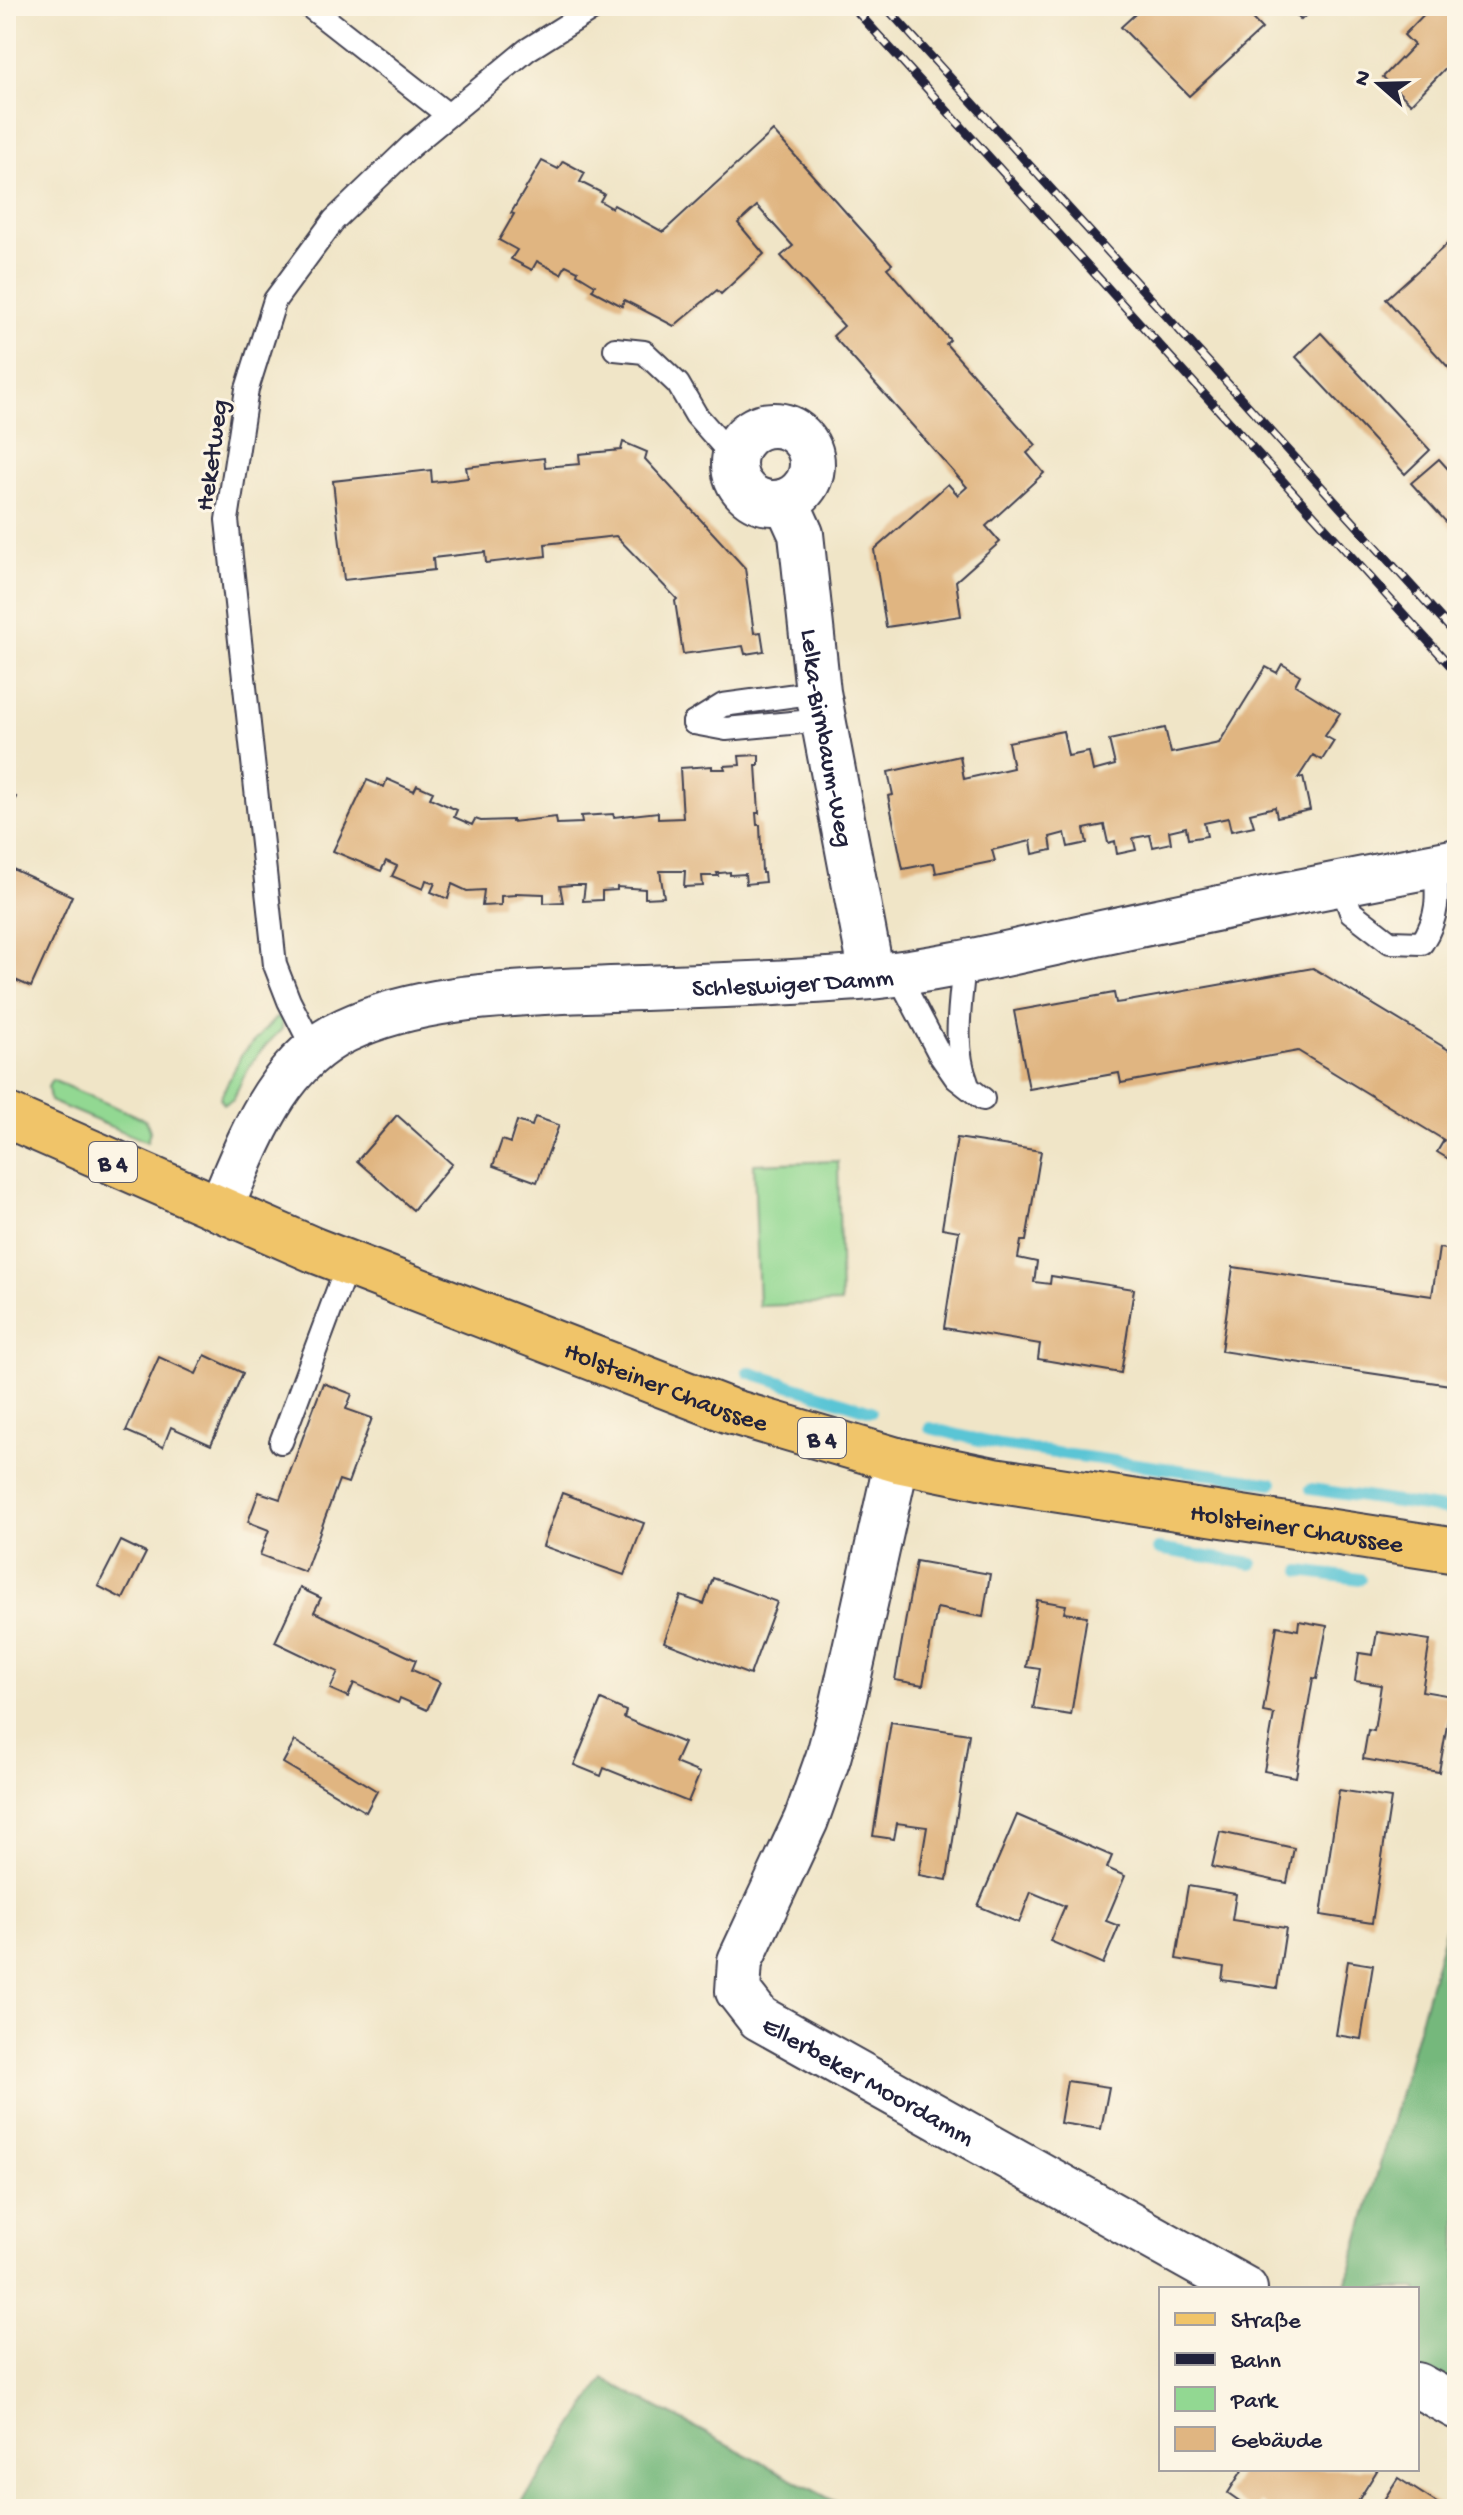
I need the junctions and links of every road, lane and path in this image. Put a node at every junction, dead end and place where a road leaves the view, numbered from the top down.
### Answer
1 (309, 6) edge
2 (597, 6) edge
3 (448, 115) junction
4 (615, 349) dead end
5 (734, 458) junction
6 (786, 501) junction
7 (1446, 863) edge
8 (1341, 884) junction
9 (964, 962) junction
10 (884, 974) junction
11 (314, 1050) junction
12 (6, 1115) edge
13 (220, 1209) junction
14 (348, 1263) junction
15 (281, 1442) dead end
16 (897, 1460) junction
17 (1457, 1551) edge
18 (1241, 2287) edge
19 (1419, 2386) edge
20 (1457, 2407) edge

1 - 3 lane
2 - 3 lane, Heketweg
3 - 11 lane, Heketweg
4 - 5 lane
5 - 6 street
5 - 6 street
6 - 10 street, Lelka-Birnbaum-Weg
7 - 8 street, Schleswiger Damm
7 - 8 lane
8 - 9 street, Schleswiger Damm
9 - 10 street, Schleswiger Damm
9 - 10 lane
10 - 11 street, Schleswiger Damm
11 - 13 street, Schleswiger Damm
12 - 13 main road, Holsteiner Chaussee / B 4
13 - 14 main road, Holsteiner Chaussee / B 4
14 - 15 lane
14 - 16 main road, Holsteiner Chaussee / B 4
16 - 17 main road, Holsteiner Chaussee / B 4
16 - 18 street, Ellerbeker Moordamm
19 - 20 street

